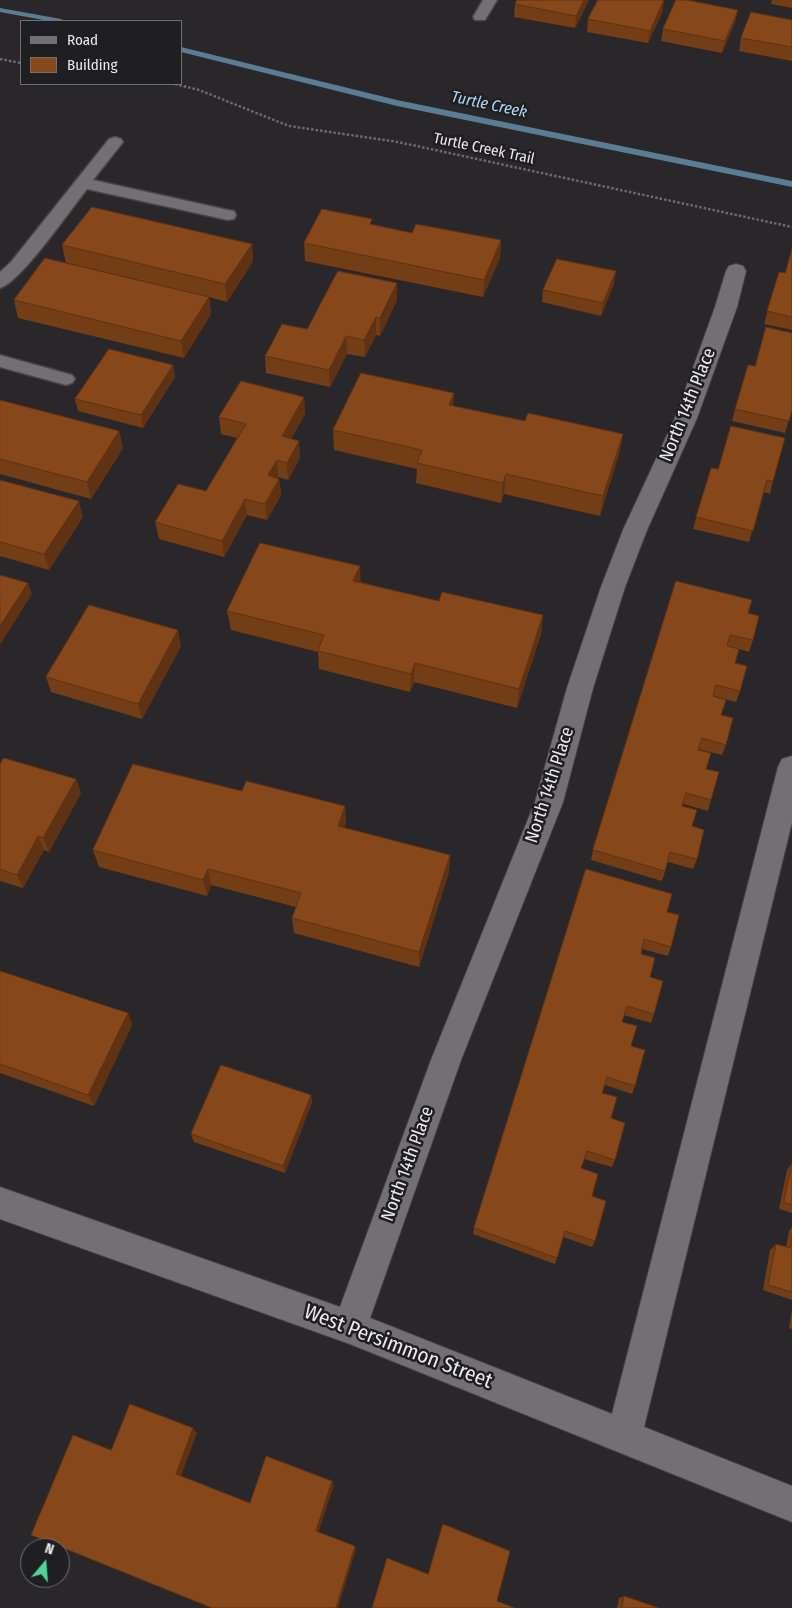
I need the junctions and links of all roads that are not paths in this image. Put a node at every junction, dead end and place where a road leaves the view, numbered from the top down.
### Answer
1 (490, 0) edge
2 (480, 17) dead end
3 (115, 142) dead end
4 (83, 183) junction
5 (228, 215) dead end
6 (736, 270) dead end
7 (0, 282) edge
8 (0, 362) edge
9 (66, 379) dead end
10 (792, 768) edge
11 (0, 1203) edge
12 (350, 1326) junction
13 (624, 1437) junction
14 (792, 1504) edge

1 - 2 lane
3 - 4 lane
4 - 5 lane
4 - 7 lane
6 - 12 street, North 14th Place
8 - 9 lane
10 - 13 street
11 - 12 street, West Persimmon Street
12 - 13 street, West Persimmon Street
13 - 14 street, West Persimmon Street

